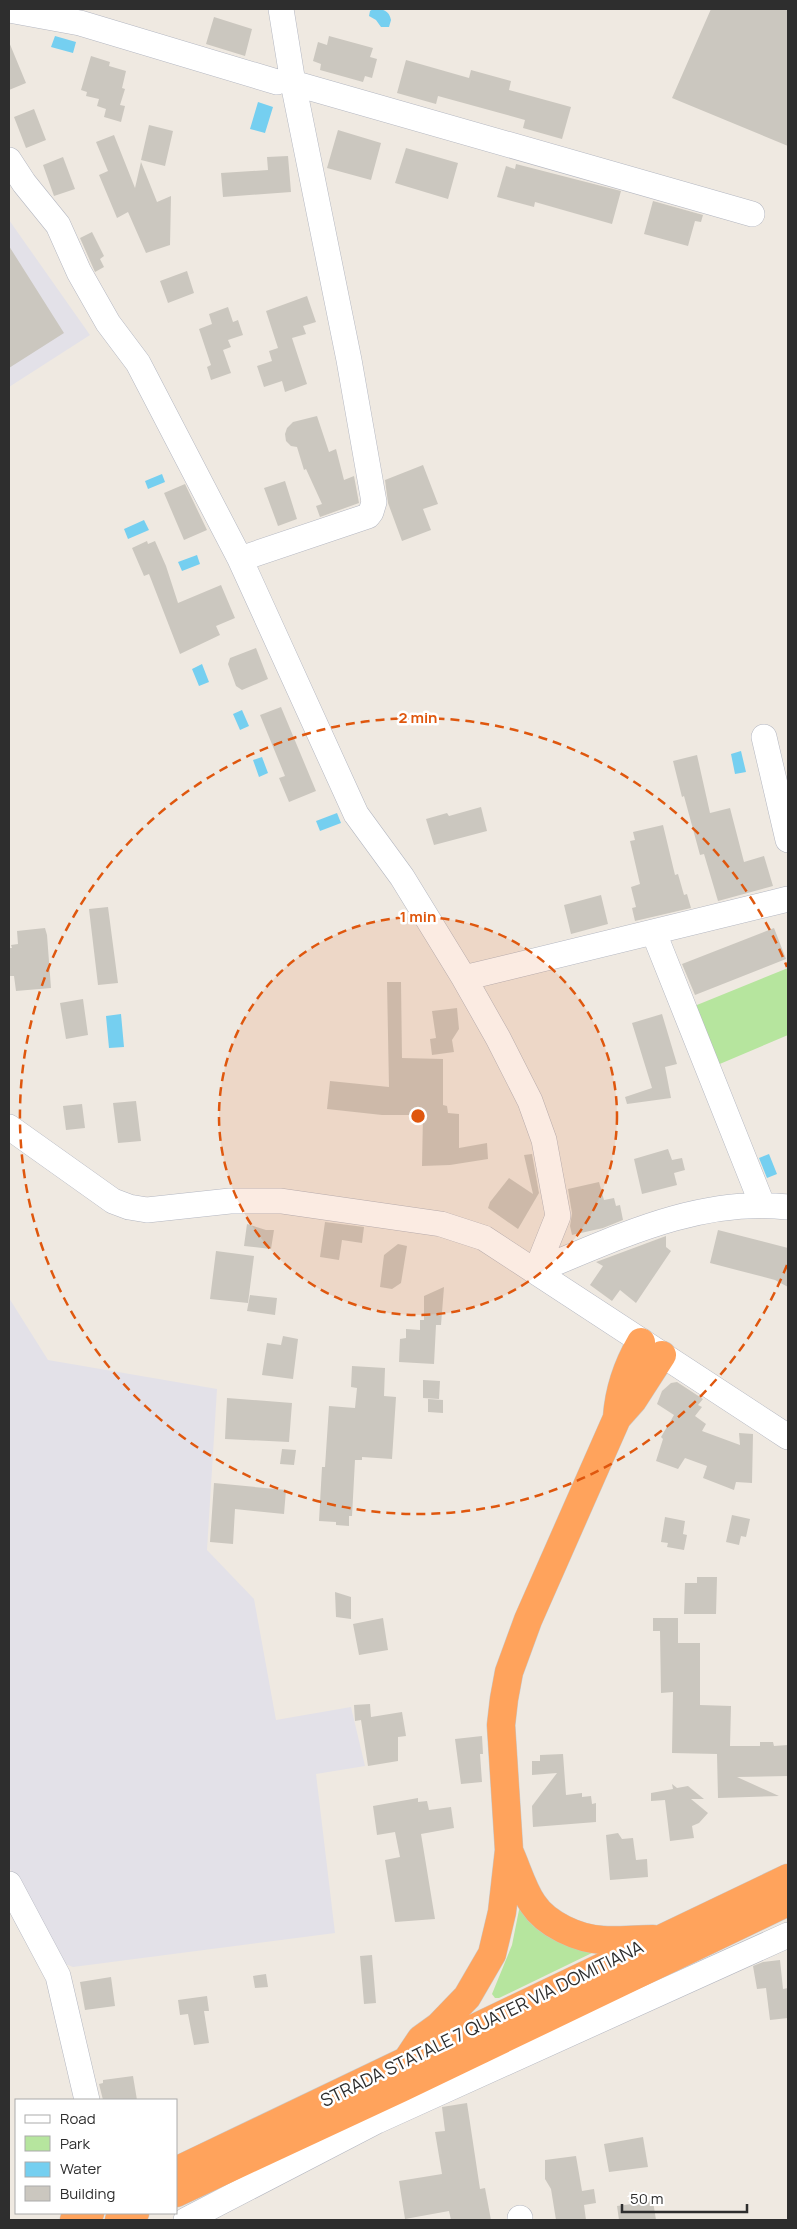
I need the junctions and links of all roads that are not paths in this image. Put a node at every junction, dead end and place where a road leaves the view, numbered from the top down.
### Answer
1 (281, 9) edge
2 (19, 10) edge
3 (285, 82) junction
4 (9, 160) edge
5 (752, 214) dead end
6 (240, 559) junction
7 (764, 737) dead end
8 (788, 840) edge
9 (788, 899) edge
10 (654, 933) junction
11 (464, 978) junction
12 (9, 1127) edge
13 (762, 1204) junction
14 (788, 1207) edge
15 (536, 1271) junction
16 (651, 1348) junction
17 (788, 1436) edge
18 (509, 1850) junction
19 (788, 1878) edge
20 (9, 1884) edge
21 (788, 1902) edge
22 (788, 1935) edge
23 (660, 1939) junction
24 (407, 2060) junction
25 (87, 2099) edge
26 (178, 2170) edge
27 (178, 2192) edge
28 (88, 2214) edge
29 (133, 2214) edge
30 (74, 2220) edge
31 (119, 2220) edge
32 (186, 2220) edge

1 - 3 street
2 - 3 street
3 - 5 street
3 - 6 street
4 - 6 street
6 - 11 street
7 - 8 street
9 - 10 street
10 - 11 street
10 - 13 street
11 - 15 street
12 - 15 street
13 - 14 street
13 - 15 street
15 - 16 street
16 - 17 street
16 - 18 highway
18 - 23 highway
18 - 24 highway
19 - 23 highway, STRADA STATALE 7 QUATER VIA DOMITIANA
20 - 25 street
21 - 27 highway, STRADA STATALE 7 QUATER VIA DOMITIANA
22 - 32 street
23 - 24 highway, STRADA STATALE 7 QUATER VIA DOMITIANA
24 - 26 highway, STRADA STATALE 7 QUATER VIA DOMITIANA
28 - 30 highway
29 - 31 highway

